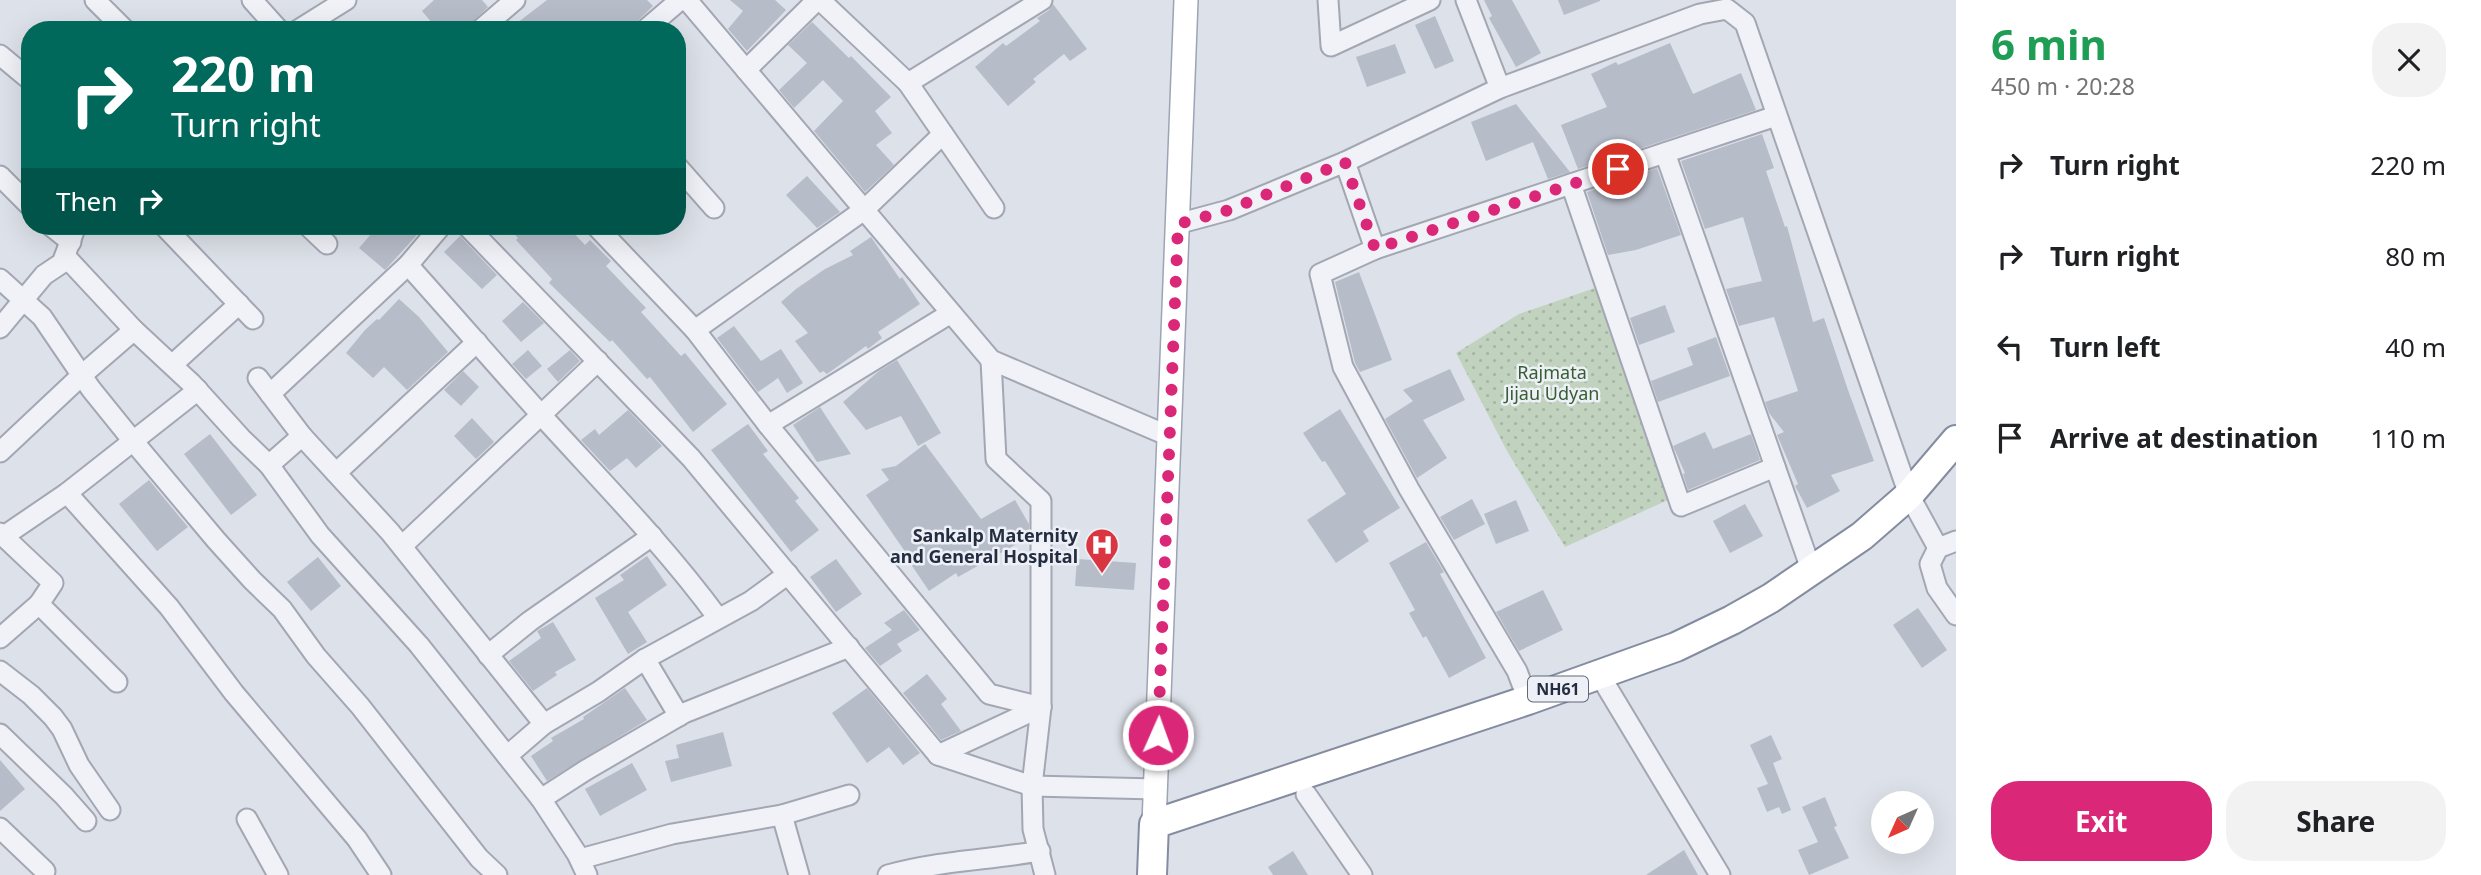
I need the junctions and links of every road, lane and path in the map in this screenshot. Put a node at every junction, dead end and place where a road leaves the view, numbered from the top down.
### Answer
1 (252, 0) edge
2 (346, 0) edge
3 (515, 0) edge
4 (680, 0) edge
5 (687, 0) edge
6 (818, 0) edge
7 (1042, 0) edge
8 (1186, 0) edge
9 (1328, 0) edge
10 (1430, 0) edge
11 (1466, 0) edge
12 (98, 1) edge
13 (117, 21) edge
14 (268, 21) edge
15 (312, 21) edge
16 (490, 21) edge
17 (656, 21) edge
18 (0, 55) edge
19 (746, 70) junction
20 (21, 72) edge
21 (908, 83) junction
22 (1500, 88) junction
23 (1776, 116) junction
24 (943, 134) junction
25 (1665, 153) junction
26 (1345, 162) junction
27 (0, 176) edge
28 (686, 176) edge
29 (1571, 184) junction
30 (21, 197) edge
31 (715, 208) dead end
32 (994, 208) dead end
33 (864, 210) junction
34 (1178, 224) junction
35 (173, 235) edge
36 (318, 235) edge
37 (433, 235) edge
38 (476, 235) edge
39 (605, 235) edge
40 (71, 241) edge
41 (327, 244) dead end
42 (1375, 249) junction
43 (408, 265) junction
44 (0, 279) edge
45 (24, 301) junction
46 (239, 304) junction
47 (951, 313) junction
48 (253, 319) dead end
49 (0, 328) edge
50 (134, 330) junction
51 (695, 330) junction
52 (477, 342) junction
53 (991, 360) junction
54 (598, 361) junction
55 (172, 365) junction
56 (82, 375) junction
57 (258, 378) dead end
58 (198, 390) junction
59 (270, 394) junction
60 (542, 416) junction
61 (768, 425) junction
62 (302, 436) junction
63 (1169, 436) junction
64 (1956, 440) edge
65 (133, 441) junction
66 (0, 452) edge
67 (269, 465) junction
68 (1775, 467) junction
69 (336, 473) junction
70 (66, 493) junction
71 (1909, 495) junction
72 (2, 534) edge
73 (652, 536) junction
74 (1947, 544) edge
75 (402, 546) junction
76 (1812, 572) junction
77 (788, 574) junction
78 (39, 604) junction
79 (1956, 615) edge
80 (718, 618) junction
81 (2, 633) edge
82 (849, 647) junction
83 (488, 655) junction
84 (645, 659) junction
85 (0, 671) edge
86 (1599, 674) junction
87 (117, 682) dead end
88 (1528, 700) junction
89 (1041, 707) junction
90 (679, 716) junction
91 (544, 724) junction
92 (0, 734) edge
93 (938, 755) junction
94 (507, 756) junction
95 (1032, 786) junction
96 (1156, 789) junction
97 (1307, 794) dead end
98 (849, 795) dead end
99 (541, 799) junction
100 (110, 810) dead end
101 (782, 815) junction
102 (247, 819) dead end
103 (86, 821) dead end
104 (1154, 824) junction
105 (0, 828) edge
106 (1040, 852) junction
107 (583, 867) edge
108 (972, 868) edge
109 (46, 871) dead end
110 (278, 875) edge
111 (381, 875) edge
112 (497, 875) edge
113 (799, 875) edge
114 (888, 875) edge
115 (1045, 875) edge
116 (1152, 875) edge
117 (1362, 875) edge
118 (1720, 875) edge

1 - 14 street
2 - 15 street
3 - 16 street
4 - 17 street
5 - 19 street
6 - 19 street
6 - 21 street
7 - 21 street
8 - 34 main road
9 - 10 street
11 - 22 street
12 - 13 street
18 - 20 street
19 - 33 street
21 - 24 street
22 - 23 street
22 - 26 street
23 - 25 street
23 - 71 street
24 - 32 street
24 - 33 street
25 - 29 street
25 - 68 street
26 - 34 street
26 - 42 street
27 - 30 street
28 - 31 street
29 - 42 street
29 - 68 street
33 - 47 street
33 - 51 street
34 - 63 main road
35 - 46 street
36 - 41 street
37 - 43 street
38 - 54 street
39 - 51 street
40 - 45 street
40 - 50 street
42 - 88 street
43 - 52 street
43 - 59 street
44 - 45 street
45 - 49 street
45 - 56 street
46 - 48 street
46 - 55 street
47 - 53 street
47 - 61 street
50 - 55 street
50 - 56 street
51 - 61 street
52 - 60 street
52 - 69 street
53 - 63 street
53 - 89 street
54 - 60 street
54 - 77 street
55 - 58 street
56 - 65 street
56 - 66 street
57 - 59 street
58 - 65 street
58 - 67 street
59 - 62 street
60 - 73 street
60 - 75 street
61 - 89 street
62 - 67 street
62 - 69 street
63 - 96 main road
64 - 71 highway, NH61
65 - 70 street
65 - 112 street
67 - 94 street
68 - 76 street
69 - 75 street
70 - 72 street
70 - 111 street
71 - 74 street
71 - 76 highway, NH61
72 - 78 street
73 - 80 street
73 - 83 street
74 - 79 street
75 - 83 street
76 - 86 highway, NH61
77 - 80 street
77 - 82 street
78 - 81 street
78 - 87 street
80 - 84 street
82 - 90 street
82 - 93 street
83 - 91 street
84 - 90 street
84 - 91 street
85 - 100 street
86 - 88 highway, NH61
86 - 118 street
88 - 104 highway, NH61
89 - 93 street
89 - 95 street
90 - 99 street
91 - 94 street
92 - 103 street
93 - 95 street
94 - 99 street
95 - 96 street
95 - 106 street
96 - 104 main road
97 - 117 street
98 - 101 street
99 - 107 street
101 - 107 street
101 - 113 street
102 - 110 street
104 - 116 highway
105 - 109 street
106 - 108 street
106 - 115 street
108 - 114 street

